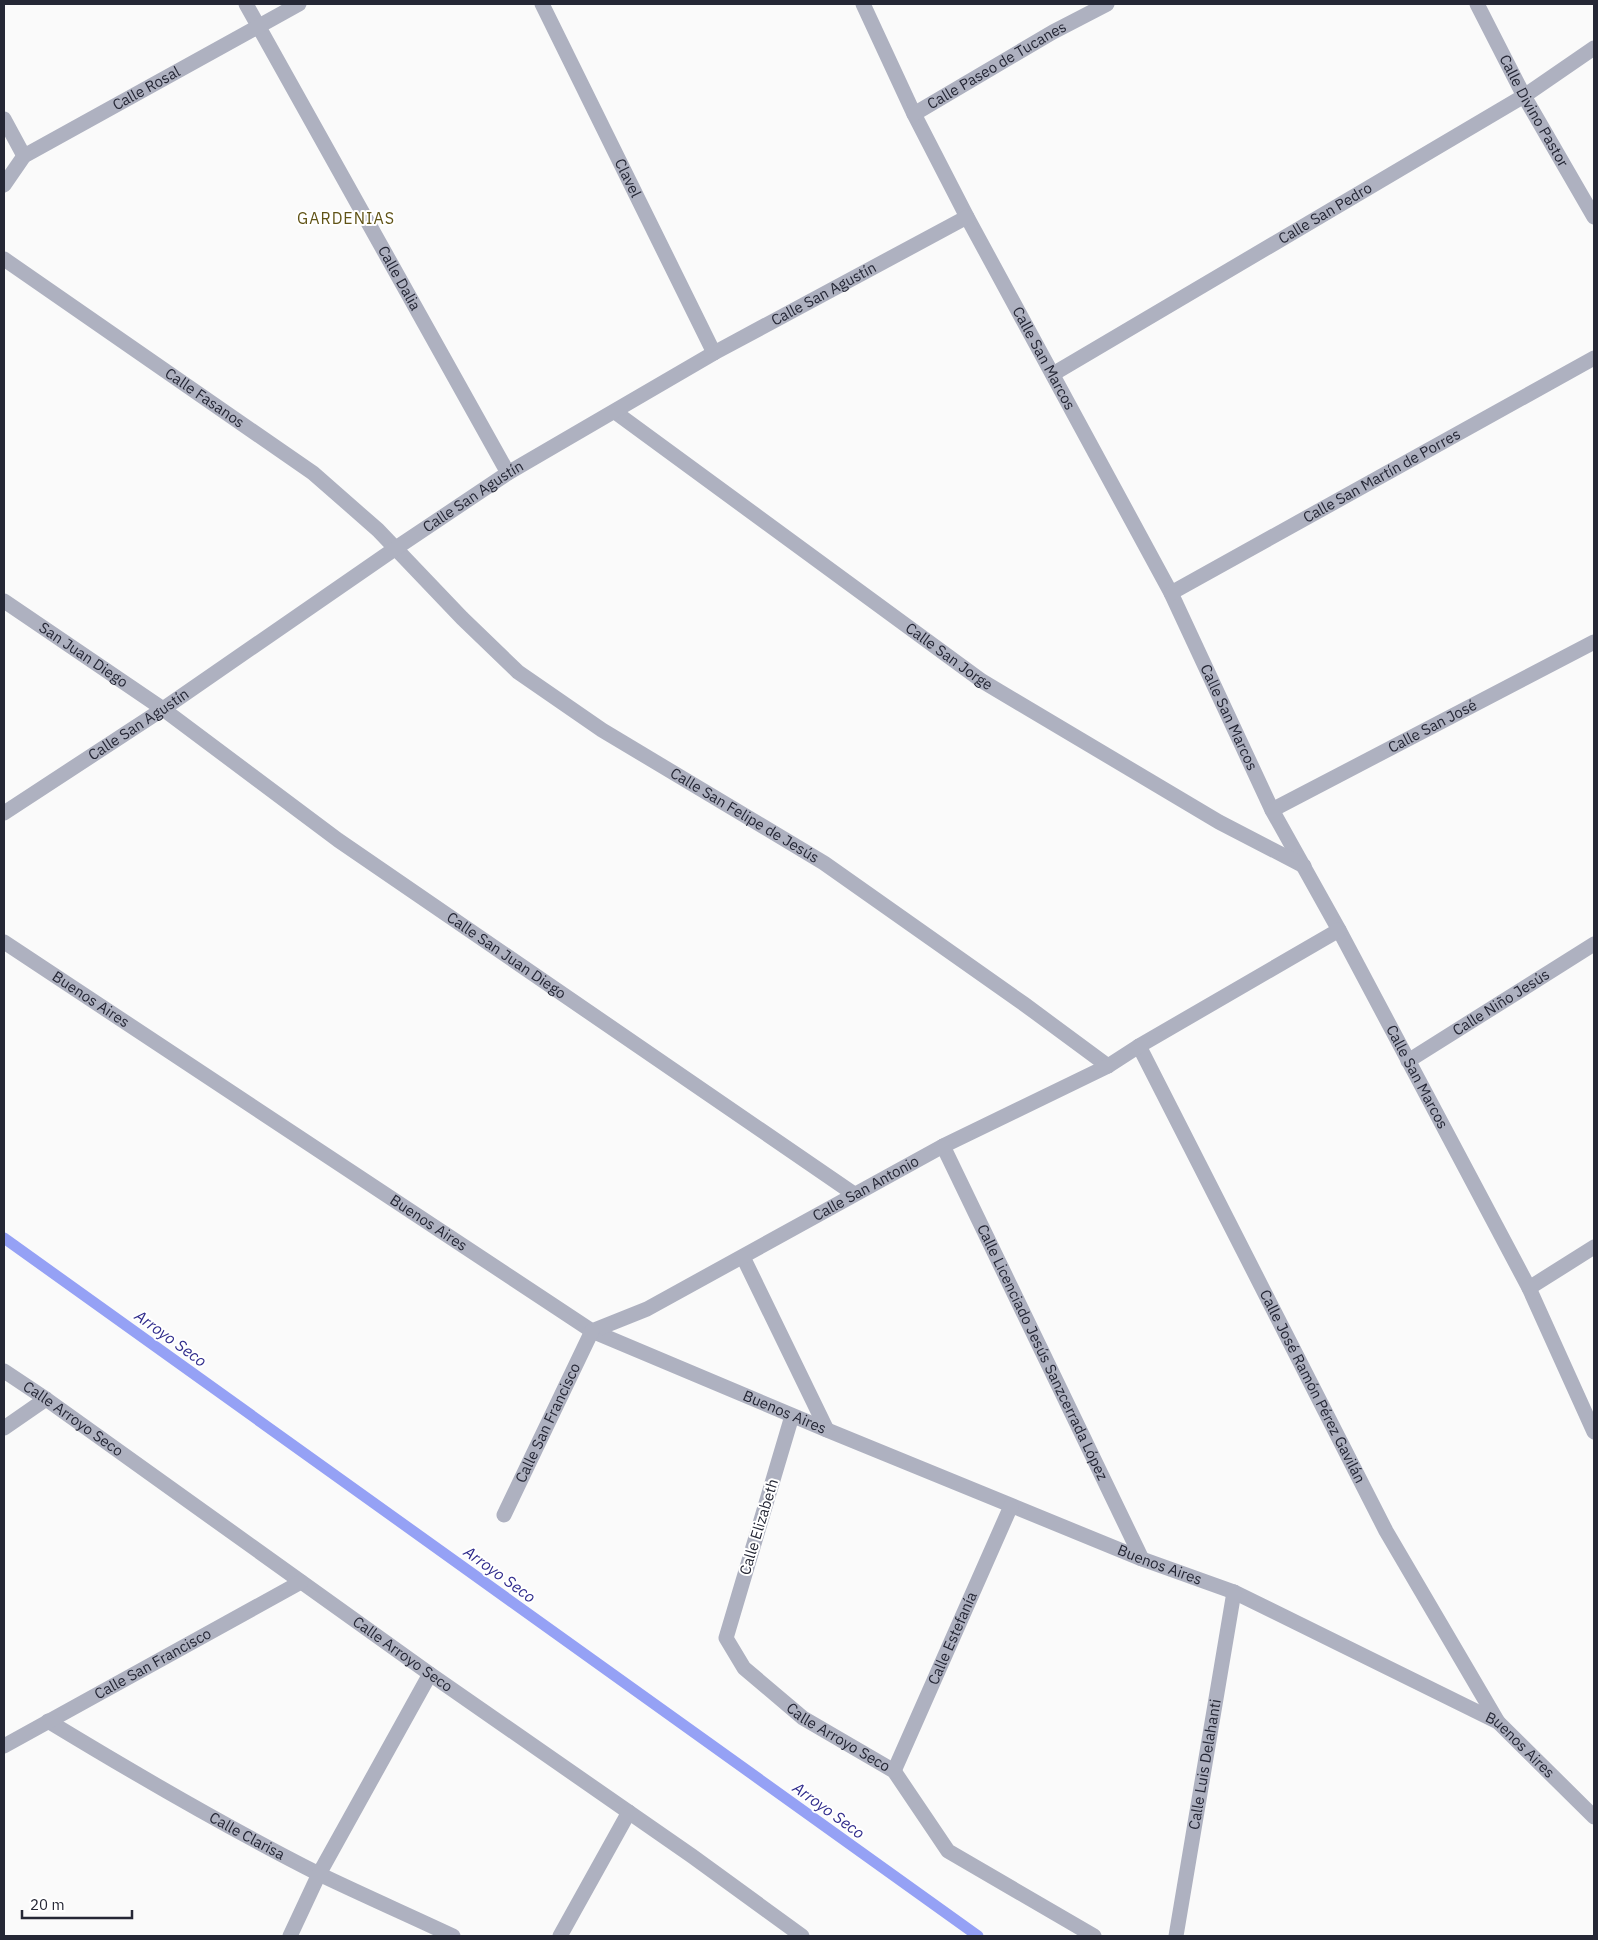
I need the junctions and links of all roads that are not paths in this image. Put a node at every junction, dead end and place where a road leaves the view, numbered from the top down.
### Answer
1 (246, 4) edge
2 (299, 4) edge
3 (542, 4) edge
4 (862, 4) edge
5 (1107, 4) edge
6 (1477, 4) edge
7 (258, 26) junction
8 (1594, 48) edge
9 (1524, 96) junction
10 (914, 114) junction
11 (4, 119) edge
12 (24, 156) junction
13 (4, 185) edge
14 (967, 217) junction
15 (1594, 217) edge
16 (4, 259) edge
17 (714, 353) junction
18 (1594, 358) edge
19 (1053, 374) junction
20 (615, 412) junction
21 (508, 473) junction
22 (396, 548) junction
23 (1171, 594) junction
24 (4, 601) edge
25 (1594, 642) edge
26 (163, 710) junction
27 (1272, 810) junction
28 (4, 813) edge
29 (1304, 866) junction
30 (1339, 930) junction
31 (4, 942) edge
32 (1594, 944) edge
33 (1139, 1046) junction
34 (1408, 1061) junction
35 (1108, 1066) junction
36 (943, 1146) junction
37 (854, 1194) junction
38 (1594, 1247) edge
39 (743, 1257) junction
40 (1529, 1288) junction
41 (592, 1331) junction
42 (4, 1371) edge
43 (46, 1399) junction
44 (792, 1416) junction
45 (4, 1428) edge
46 (826, 1430) junction
47 (1594, 1432) edge
48 (1011, 1506) junction
49 (504, 1515) dead end
50 (1142, 1559) junction
51 (301, 1582) junction
52 (1234, 1592) junction
53 (726, 1638) joint
54 (430, 1674) junction
55 (48, 1721) junction
56 (1498, 1722) junction
57 (4, 1746) edge
58 (894, 1771) junction
59 (628, 1812) junction
60 (1594, 1817) edge
61 (319, 1874) junction
62 (290, 1936) edge
63 (453, 1936) edge
64 (560, 1936) edge
65 (802, 1936) edge
66 (1094, 1936) edge
67 (1176, 1936) edge

1 - 7 street, Calle Dalia
2 - 7 street, Calle Rosal
3 - 17 street, Clavel
4 - 10 street, Calle San Marcos
5 - 10 street, Calle Paseo de Tucanes
6 - 9 street, Calle Divino Pastor
7 - 12 street, Calle Rosal
7 - 21 street, Calle Dalia
8 - 9 street, Calle San Pedro
9 - 15 street, Calle Divino Pastor
9 - 19 street, Calle San Pedro
10 - 14 street, Calle San Marcos
11 - 12 street
12 - 13 street, Calle Rosal
14 - 17 street, Calle San Agustín
14 - 19 street, Calle San Marcos
16 - 22 street, Calle Fasanos
17 - 20 street, Calle San Agustín
18 - 23 street, Calle San Martín de Porres
19 - 23 street, Calle San Marcos
20 - 21 street, Calle San Agustín
20 - 29 street, Calle San Jorge
21 - 22 street, Calle San Agustín
22 - 26 street, Calle San Agustín
22 - 35 street, Calle San Felipe de Jesús
23 - 27 street, Calle San Marcos
24 - 26 street, San Juan Diego
25 - 27 street, Calle San José
26 - 28 street, Calle San Agustín
26 - 37 street, Calle San Juan Diego
27 - 29 street, Calle San Marcos
29 - 30 street, Calle San Marcos
30 - 33 street, Calle San Antonio
30 - 34 street, Calle San Marcos
31 - 41 street, Buenos Aires
32 - 34 street, Calle Niño Jesús
33 - 35 street, Calle San Antonio
33 - 56 street, Calle José Ramón Pérez Gavilán
34 - 40 street, Calle San Marcos
35 - 36 street, Calle San Antonio
36 - 37 street, Calle San Antonio
36 - 50 street, Calle Licenciado Jesús Sanzcerrada López
37 - 39 street, Calle San Antonio
38 - 40 street
39 - 41 street, Calle San Antonio
39 - 46 street
40 - 47 street, Calle San Marcos
41 - 44 street, Buenos Aires
41 - 49 street, Calle San Francisco
42 - 43 street, Calle Arroyo Seco
43 - 45 street
43 - 51 street, Calle Arroyo Seco
44 - 46 street, Buenos Aires
44 - 53 street, Calle Elizabeth
46 - 48 street, Buenos Aires
48 - 50 street, Buenos Aires
48 - 58 street, Calle Estefanía
50 - 52 street, Buenos Aires
51 - 54 street, Calle Arroyo Seco
51 - 55 street, Calle San Francisco
52 - 56 street, Buenos Aires
52 - 67 street, Calle Luis Delahanti
53 - 58 street, Calle Arroyo Seco
54 - 59 street, Calle Arroyo Seco
54 - 61 street
55 - 57 street, Calle San Francisco
55 - 61 street, Calle Clarisa
56 - 60 street, Buenos Aires
58 - 66 street, Calle Arroyo Seco
59 - 64 street
59 - 65 street, Calle Arroyo Seco
61 - 62 street
61 - 63 street, Calle Clarisa

